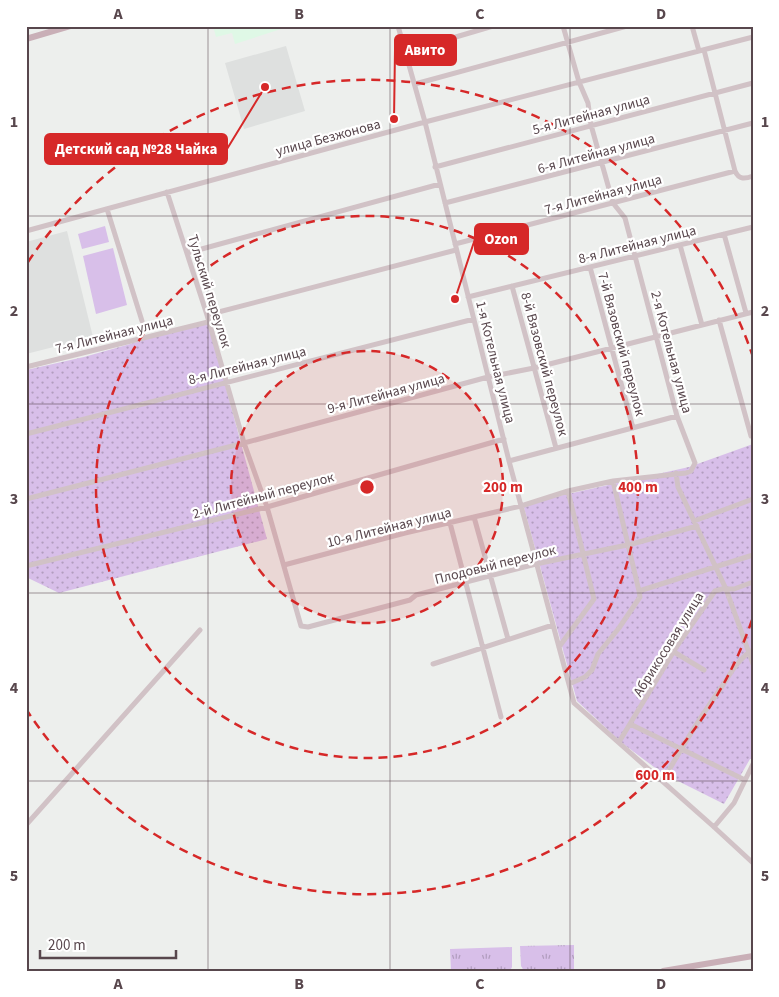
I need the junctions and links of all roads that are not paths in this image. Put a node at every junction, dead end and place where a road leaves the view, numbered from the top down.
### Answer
1 (70, 26) edge
2 (398, 26) edge
3 (493, 26) edge
4 (563, 26) edge
5 (627, 26) edge
6 (692, 26) edge
7 (753, 37) edge
8 (26, 39) edge
9 (568, 42) junction
10 (702, 51) junction
11 (405, 52) junction
12 (579, 82) junction
13 (753, 83) edge
14 (415, 84) junction
15 (715, 93) junction
16 (424, 122) junction
17 (753, 123) edge
18 (591, 126) junction
19 (724, 130) junction
20 (602, 163) junction
21 (436, 167) junction
22 (735, 171) junction
23 (753, 176) edge
24 (440, 184) junction
25 (167, 192) junction
26 (445, 203) junction
27 (613, 203) junction
28 (107, 209) junction
29 (753, 227) edge
30 (26, 231) edge
31 (724, 234) junction
32 (680, 245) junction
33 (456, 247) junction
34 (187, 252) junction
35 (635, 256) junction
36 (590, 267) junction
37 (512, 286) junction
38 (468, 297) junction
39 (753, 312) edge
40 (746, 313) junction
41 (207, 315) junction
42 (474, 319) junction
43 (719, 320) junction
44 (142, 321) dead end
45 (208, 322) junction
46 (702, 325) junction
47 (657, 337) junction
48 (613, 348) junction
49 (26, 367) edge
50 (534, 368) junction
51 (488, 377) junction
52 (226, 382) junction
53 (678, 416) junction
54 (633, 428) junction
55 (26, 434) edge
56 (751, 436) dead end
57 (504, 440) junction
58 (244, 443) junction
59 (556, 448) junction
60 (509, 461) junction
61 (676, 474) junction
62 (613, 481) junction
63 (568, 491) junction
64 (26, 499) edge
65 (753, 499) edge
66 (521, 506) junction
67 (267, 507) junction
68 (474, 517) junction
69 (450, 523) junction
70 (696, 524) junction
71 (628, 544) junction
72 (583, 554) junction
73 (753, 555) edge
74 (536, 564) junction
75 (26, 566) edge
76 (284, 566) junction
77 (717, 567) junction
78 (490, 577) junction
79 (753, 582) edge
80 (466, 583) junction
81 (726, 589) junction
82 (639, 591) junction
83 (553, 625) junction
84 (301, 626) joint
85 (200, 630) dead end
86 (508, 639) junction
87 (484, 647) junction
88 (559, 647) junction
89 (751, 651) edge
90 (674, 652) junction
91 (432, 664) dead end
92 (753, 664) edge
93 (704, 670) dead end
94 (569, 684) junction
95 (501, 717) dead end
96 (630, 724) junction
97 (618, 742) junction
98 (681, 749) junction
99 (753, 764) edge
100 (745, 780) junction
101 (663, 781) junction
102 (26, 825) edge
103 (714, 827) junction
104 (753, 863) edge
105 (753, 956) edge
106 (663, 971) edge

1 - 8 main road
2 - 11 street, 1-я Котельная улица
3 - 11 street
4 - 9 street, 2-я Котельная улица
5 - 9 street
6 - 10 street
7 - 10 street, улица Безжонова
9 - 12 street, 2-я Котельная улица
9 - 14 street
10 - 12 street, улица Безжонова
10 - 15 street
11 - 14 street, 1-я Котельная улица
12 - 16 street, улица Безжонова
12 - 18 street, 2-я Котельная улица
13 - 15 street, 5-я Литейная улица
14 - 16 street, 1-я Котельная улица
15 - 18 street, 5-я Литейная улица
15 - 19 street
16 - 21 street, 1-я Котельная улица
16 - 25 street, улица Безжонова
17 - 19 street, 6-я Литейная улица
18 - 20 street, 2-я Котельная улица
18 - 21 street, 5-я Литейная улица
19 - 20 street, 6-я Литейная улица
19 - 22 street
20 - 26 street, 6-я Литейная улица
20 - 27 street, 2-я Котельная улица
21 - 24 street, 1-я Котельная улица
22 - 23 street
22 - 27 street, 7-я Литейная улица
24 - 26 street, 1-я Котельная улица
24 - 34 street
25 - 28 street, улица Безжонова
25 - 34 street, Тульский переулок
26 - 33 street, 1-я Котельная улица
27 - 33 street, 7-я Литейная улица
27 - 35 street, 2-я Котельная улица
28 - 30 street, улица Безжонова
28 - 44 street
29 - 31 street, 8-я Литейная улица
31 - 32 street, 8-я Литейная улица
31 - 40 street
32 - 35 street, 8-я Литейная улица
32 - 46 street
33 - 38 street, 1-я Котельная улица
33 - 41 street, 7-я Литейная улица
34 - 41 street, Тульский переулок
35 - 36 street, 8-я Литейная улица
35 - 47 street, 2-я Котельная улица
36 - 37 street, 8-я Литейная улица
36 - 48 street, 7-й Вязовский переулок
37 - 38 street, 8-я Литейная улица
37 - 50 street, 8-й Вязовский переулок
38 - 42 street, 1-я Котельная улица
39 - 40 street, 9-я Литейная улица
40 - 43 street, 9-я Литейная улица
41 - 45 street, Тульский переулок
42 - 51 street, 1-я Котельная улица
42 - 52 street, 8-я Литейная улица
43 - 46 street, 9-я Литейная улица
43 - 56 street
45 - 49 street, 7-я Литейная улица
45 - 52 street, Тульский переулок
46 - 47 street, 9-я Литейная улица
47 - 48 street, 9-я Литейная улица
47 - 53 street, 2-я Котельная улица
48 - 50 street, 9-я Литейная улица
48 - 54 street, 7-й Вязовский переулок
50 - 51 street, 9-я Литейная улица
50 - 59 street, 8-й Вязовский переулок
51 - 57 street, 1-я Котельная улица
51 - 58 street, 9-я Литейная улица
52 - 55 street, 8-я Литейная улица
52 - 58 street, Тульский переулок
53 - 54 street
53 - 61 street, 2-я Котельная улица
54 - 59 street
57 - 60 street, 1-я Котельная улица
57 - 67 street, 2-й Литейный переулок
58 - 64 street, 9-я Литейная улица
58 - 67 street, Тульский переулок
59 - 60 street
60 - 66 street, 1-я Котельная улица
61 - 62 street, 10-я Литейная улица
61 - 70 street
62 - 63 street, 10-я Литейная улица
62 - 71 street
63 - 66 street, 10-я Литейная улица
63 - 72 street
65 - 70 street, Плодовый переулок
66 - 68 street, 10-я Литейная улица
66 - 74 street, 1-я Котельная улица
67 - 75 street, 2-й Литейный переулок
67 - 76 street, Тульский переулок
68 - 69 street, 10-я Литейная улица
68 - 78 street
69 - 76 street, 10-я Литейная улица
69 - 80 street
70 - 71 street, Плодовый переулок
70 - 77 street
71 - 72 street, Плодовый переулок
71 - 82 street
72 - 74 street, Плодовый переулок
72 - 88 street
73 - 77 street
74 - 78 street, Плодовый переулок
74 - 83 street, 1-я Котельная улица
76 - 84 street, Тульский переулок
77 - 81 street
77 - 82 street
78 - 80 street, Плодовый переулок
78 - 86 street
79 - 81 street, Абрикосовая улица
80 - 84 street, Плодовый переулок
80 - 87 street
81 - 89 street
81 - 90 street, Абрикосовая улица
82 - 94 street
83 - 86 street
83 - 88 street, 1-я Котельная улица
85 - 102 street
86 - 87 street
87 - 91 street
87 - 95 street
88 - 94 street, 1-я Котельная улица
89 - 92 street
89 - 98 street
90 - 93 street
90 - 96 street, Абрикосовая улица
94 - 97 street, 1-я Котельная улица
96 - 97 street, Абрикосовая улица
96 - 98 street
97 - 101 street
98 - 100 street
98 - 101 street
99 - 100 street
100 - 103 street
101 - 103 street
103 - 104 street
105 - 106 main road

